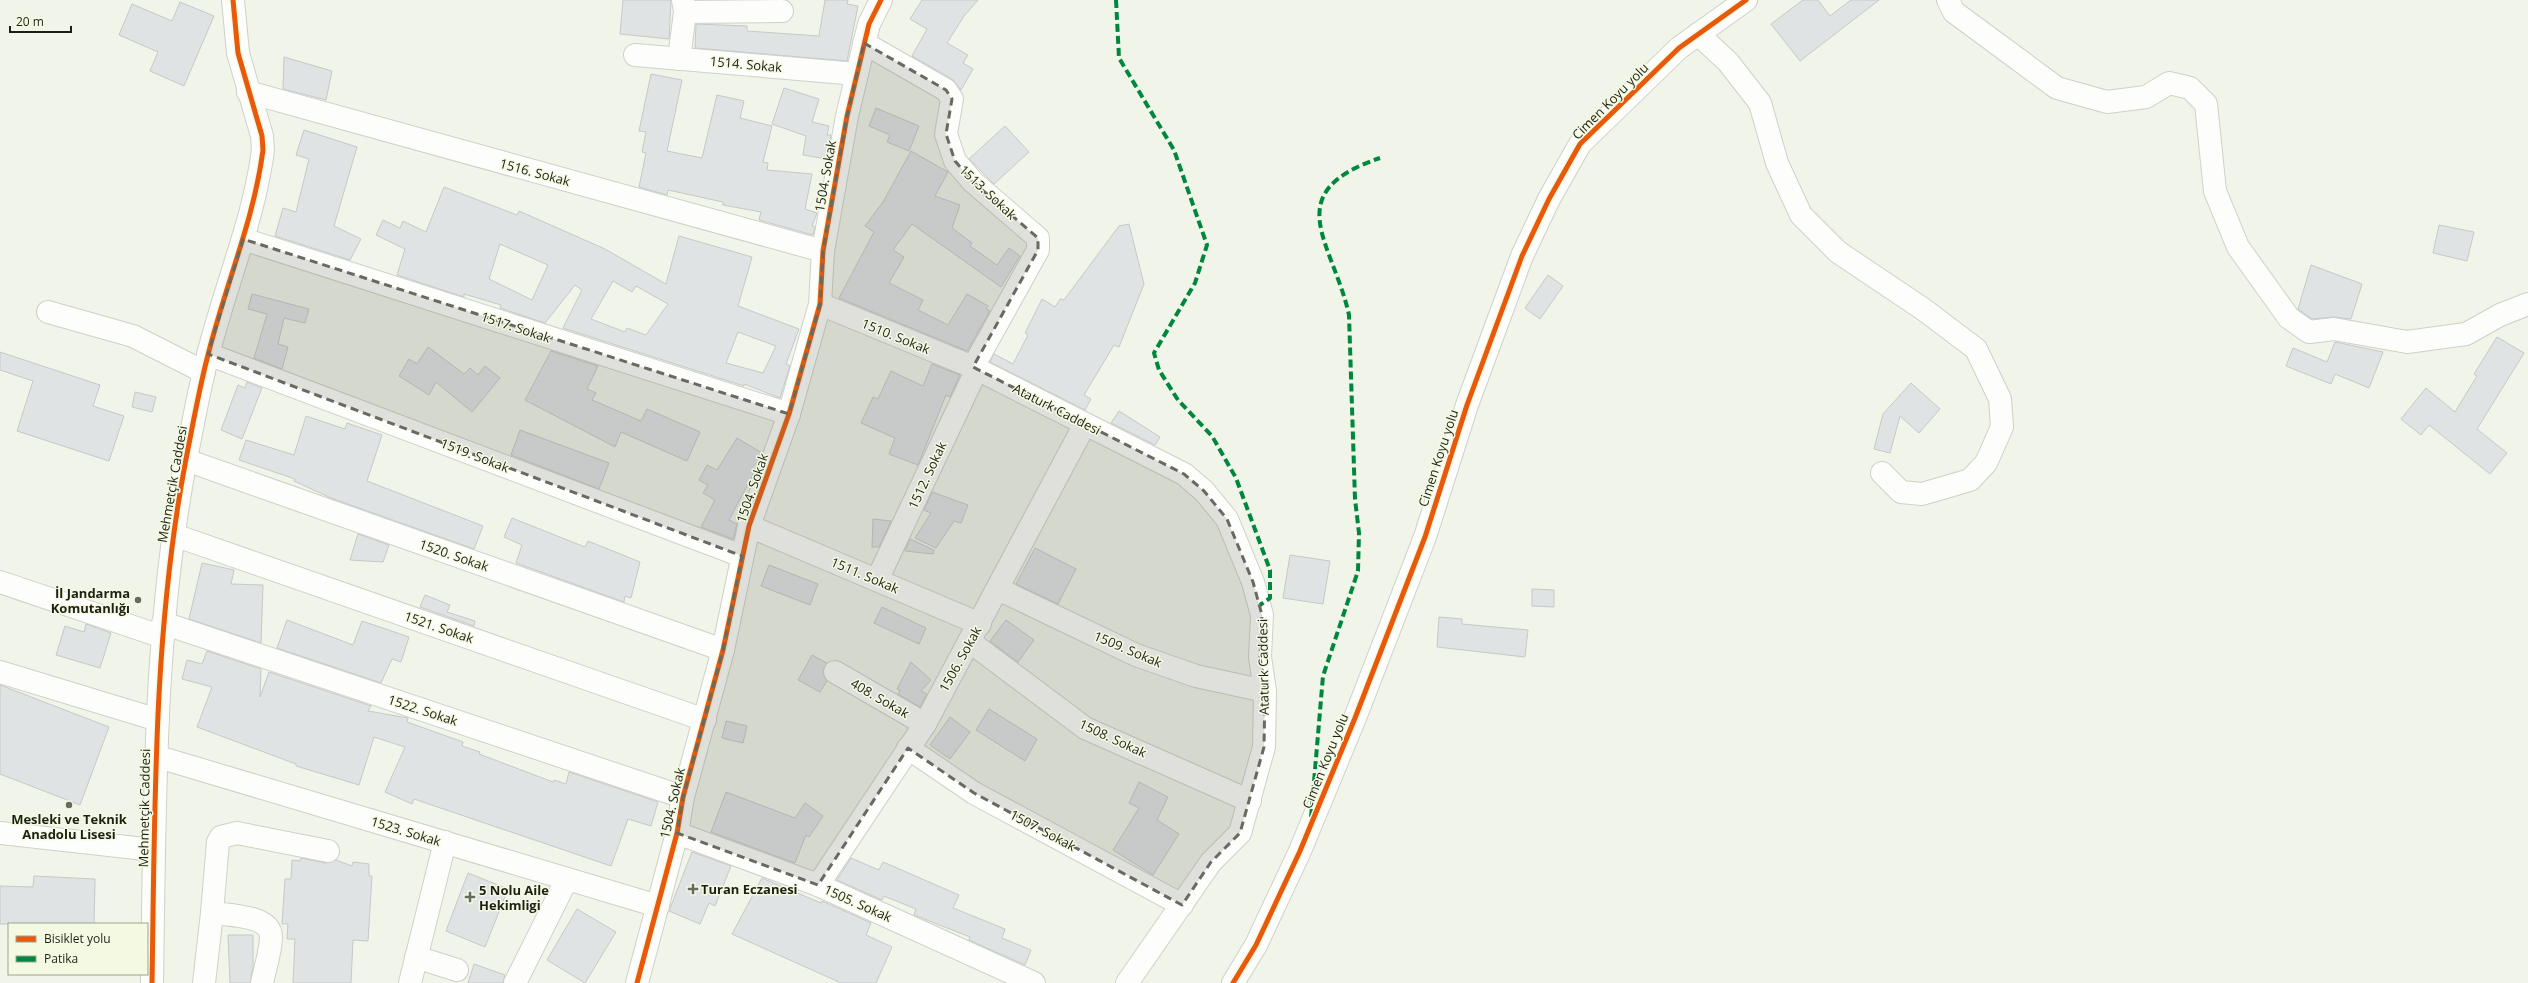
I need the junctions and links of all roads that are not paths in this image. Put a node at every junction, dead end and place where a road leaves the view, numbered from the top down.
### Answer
1 (233, 0) edge
2 (881, 0) edge
3 (1746, 0) edge
4 (1948, 0) edge
5 (684, 6) edge
6 (782, 11) dead end
7 (1698, 34) junction
8 (864, 43) junction
9 (635, 55) dead end
10 (679, 59) junction
11 (856, 74) junction
12 (248, 92) junction
13 (243, 239) junction
14 (823, 251) junction
15 (820, 304) junction
16 (2528, 304) edge
17 (48, 312) dead end
18 (206, 363) junction
19 (975, 368) junction
20 (789, 414) junction
21 (1085, 424) junction
22 (186, 460) junction
23 (1882, 474) dead end
24 (749, 526) junction
25 (174, 535) junction
26 (742, 556) junction
27 (877, 580) junction
28 (0, 582) edge
29 (998, 589) junction
30 (163, 630) junction
31 (975, 632) junction
32 (723, 650) junction
33 (0, 672) edge
34 (835, 672) dead end
35 (1265, 691) junction
36 (158, 720) junction
37 (705, 720) junction
38 (925, 724) junction
39 (908, 748) junction
40 (156, 756) junction
41 (683, 796) junction
42 (1250, 801) junction
43 (0, 833) edge
44 (677, 833) junction
45 (445, 842) junction
46 (154, 850) junction
47 (328, 851) dead end
48 (567, 879) junction
49 (818, 885) junction
50 (1182, 905) junction
51 (658, 906) junction
52 (212, 913) junction
53 (416, 957) junction
54 (457, 970) dead end
55 (152, 983) edge
56 (204, 983) edge
57 (262, 983) edge
58 (410, 983) edge
59 (515, 983) edge
60 (637, 983) edge
61 (1034, 983) edge
62 (1127, 983) edge
63 (1232, 983) edge

1 - 12 street, Mehmetçik Caddesi
2 - 8 street, 1504. Sokak
3 - 7 street, Cimen Koyu yolu
4 - 16 street
5 - 6 street
5 - 10 street
7 - 23 street
7 - 63 street, Cimen Koyu yolu
8 - 11 street, 1504. Sokak
8 - 19 street, 1513. Sokak
9 - 10 street, 1514. Sokak
10 - 11 street, 1514. Sokak
11 - 14 street, 1504. Sokak
12 - 13 street, Mehmetçik Caddesi
12 - 14 street, 1516. Sokak
13 - 18 street, Mehmetçik Caddesi
13 - 20 street, 1517. Sokak
14 - 15 street, 1504. Sokak
15 - 19 street, 1510. Sokak
15 - 20 street, 1504. Sokak
17 - 18 street, 1519. Sokak
18 - 22 street, Mehmetçik Caddesi
18 - 26 street, 1519. Sokak
19 - 21 street, Ataturk Caddesi
19 - 27 street, 1512. Sokak
20 - 24 street, 1504. Sokak
21 - 29 street, 1506. Sokak
21 - 35 street, Ataturk Caddesi
22 - 25 street, Mehmetçik Caddesi
22 - 32 street, 1520. Sokak
24 - 26 street, 1504. Sokak
24 - 27 street, 1511. Sokak
25 - 30 street, Mehmetçik Caddesi
25 - 37 street, 1521. Sokak
26 - 32 street, 1504. Sokak
27 - 31 street, 1511. Sokak
28 - 30 street, 1522. Sokak
29 - 31 street, 1506. Sokak
29 - 35 street, 1509. Sokak
30 - 36 street, Mehmetçik Caddesi
30 - 41 street, 1522. Sokak
31 - 38 street, 1506. Sokak
31 - 42 street, 1508. Sokak
32 - 37 street, 1504. Sokak
33 - 36 street
34 - 38 street, 408. Sokak
35 - 42 street, Ataturk Caddesi
36 - 40 street, Mehmetçik Caddesi
37 - 41 street, 1504. Sokak
38 - 39 street, 1506. Sokak
39 - 49 street, 1506. Sokak
39 - 50 street, 1507. Sokak
40 - 45 street, 1523. Sokak
40 - 46 street, Mehmetçik Caddesi
41 - 44 street, 1504. Sokak
42 - 50 street, Ataturk Caddesi
43 - 46 street
44 - 49 street, 1505. Sokak
44 - 51 street, 1504. Sokak
45 - 48 street, 1523. Sokak
45 - 53 street
46 - 55 street, Mehmetçik Caddesi
47 - 52 street
48 - 51 street, 1523. Sokak
48 - 59 street
49 - 61 street, 1505. Sokak
50 - 62 street, Ataturk Caddesi
51 - 60 street, 1504. Sokak
52 - 56 street
52 - 57 street
53 - 54 street
53 - 58 street

